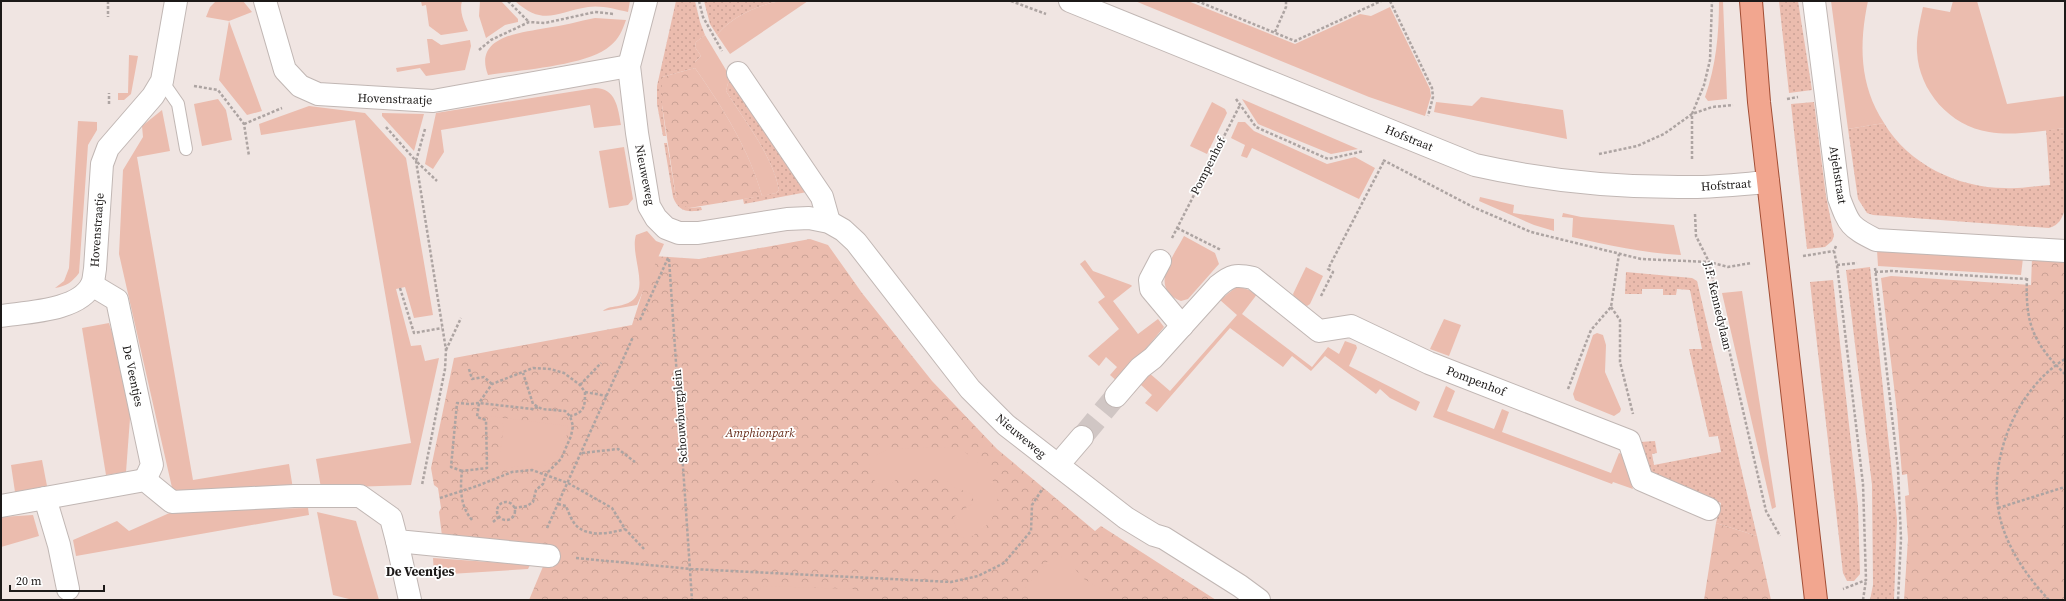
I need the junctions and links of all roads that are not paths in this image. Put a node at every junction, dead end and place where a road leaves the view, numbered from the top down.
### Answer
1 (176, 1) edge
2 (265, 1) edge
3 (1070, 1) edge
4 (1751, 1) edge
5 (1814, 1) edge
6 (644, 11) edge
7 (629, 66) junction
8 (738, 73) road end
9 (162, 81) junction
10 (186, 148) dead end
11 (1768, 182) junction
12 (829, 222) junction
13 (2065, 251) edge
14 (1160, 261) road end
15 (92, 285) junction
16 (1, 316) edge
17 (1182, 326) junction
18 (1116, 396) tunnel mouth
19 (1082, 437) tunnel mouth
20 (1058, 465) junction
21 (145, 480) junction
22 (44, 498) junction
23 (1, 506) edge
24 (1709, 509) dead end
25 (397, 541) junction
26 (549, 556) road end
27 (68, 589) dead end
28 (410, 600) edge
29 (1258, 600) edge
30 (1816, 600) edge

1 - 9 street, Hovenstraatje
2 - 7 street, Hovenstraatje
3 - 11 street, Hofstraat
4 - 11 main road
5 - 13 street, Atjehstraat
6 - 7 street, Nieuweweg
7 - 12 street, Nieuweweg
8 - 12 street
9 - 10 lane
9 - 15 street, Hovenstraatje
11 - 30 main road
12 - 20 street, Nieuweweg
14 - 17 street
15 - 16 street, Hovenstraatje
15 - 21 street, De Veentjes
17 - 18 street
17 - 24 street, Pompenhof
19 - 20 street
20 - 29 street, Nieuweweg
21 - 22 street
21 - 25 street
22 - 23 street
22 - 27 street
25 - 26 street
25 - 28 street

